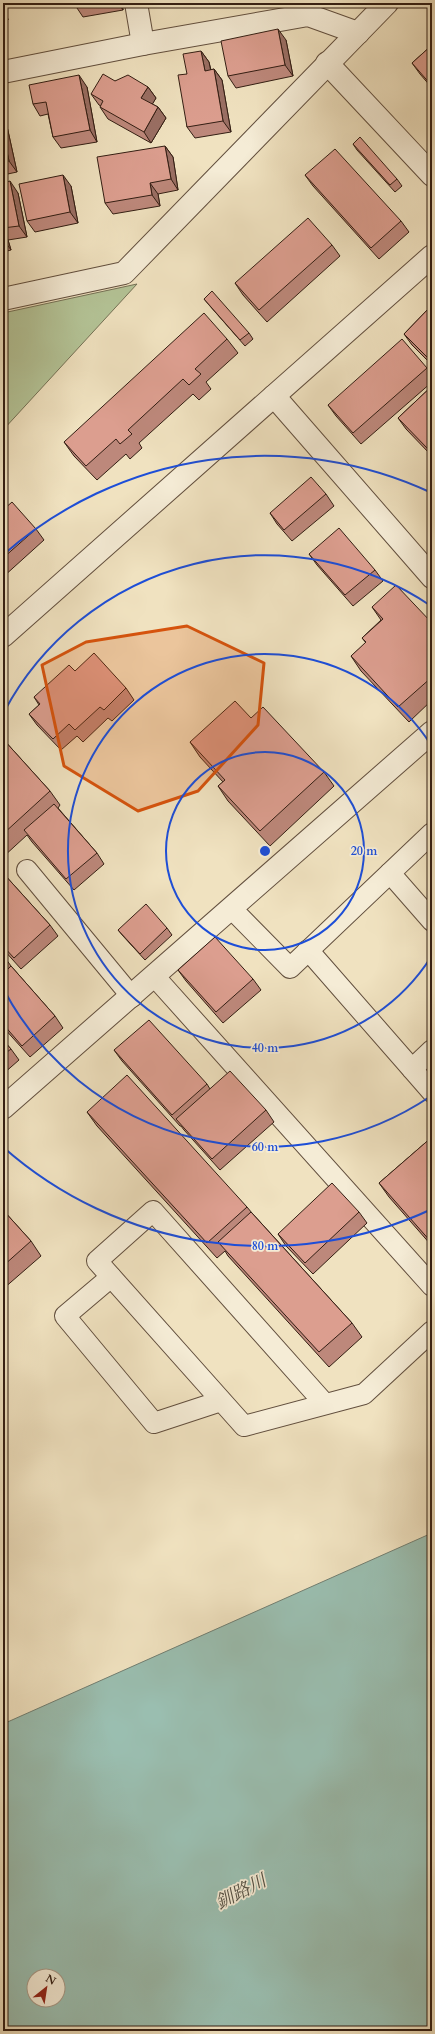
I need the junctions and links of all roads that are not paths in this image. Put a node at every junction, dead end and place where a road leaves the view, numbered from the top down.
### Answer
1 (136, 3) edge
2 (387, 3) edge
3 (358, 33) junction
4 (143, 44) junction
5 (327, 63) junction
6 (3, 72) edge
7 (432, 176) edge
8 (432, 256) edge
9 (3, 299) edge
10 (274, 396) junction
11 (432, 577) edge
12 (3, 636) edge
13 (432, 732) edge
14 (432, 833) edge
15 (27, 870) dead end
16 (390, 873) junction
17 (231, 908) junction
18 (432, 921) edge
19 (308, 950) junction
20 (155, 977) junction
21 (132, 997) junction
22 (432, 1050) edge
23 (412, 1069) junction
24 (432, 1092) edge
25 (3, 1108) edge
26 (111, 1277) junction
27 (432, 1286) edge
28 (432, 1331) edge
29 (220, 1400) junction
30 (325, 1404) junction

1 - 4 street
2 - 3 street
3 - 4 street
3 - 5 street
4 - 6 street
5 - 7 street
5 - 9 street
8 - 10 street
10 - 11 street
10 - 12 street
13 - 17 street
14 - 16 lane
15 - 21 lane
16 - 18 lane
16 - 19 lane
17 - 19 lane
17 - 20 street
19 - 23 lane
20 - 21 street
20 - 27 lane
21 - 25 street
22 - 23 lane
23 - 24 lane
26 - 29 lane
26 - 29 lane
26 - 30 lane
28 - 30 lane
29 - 30 lane

